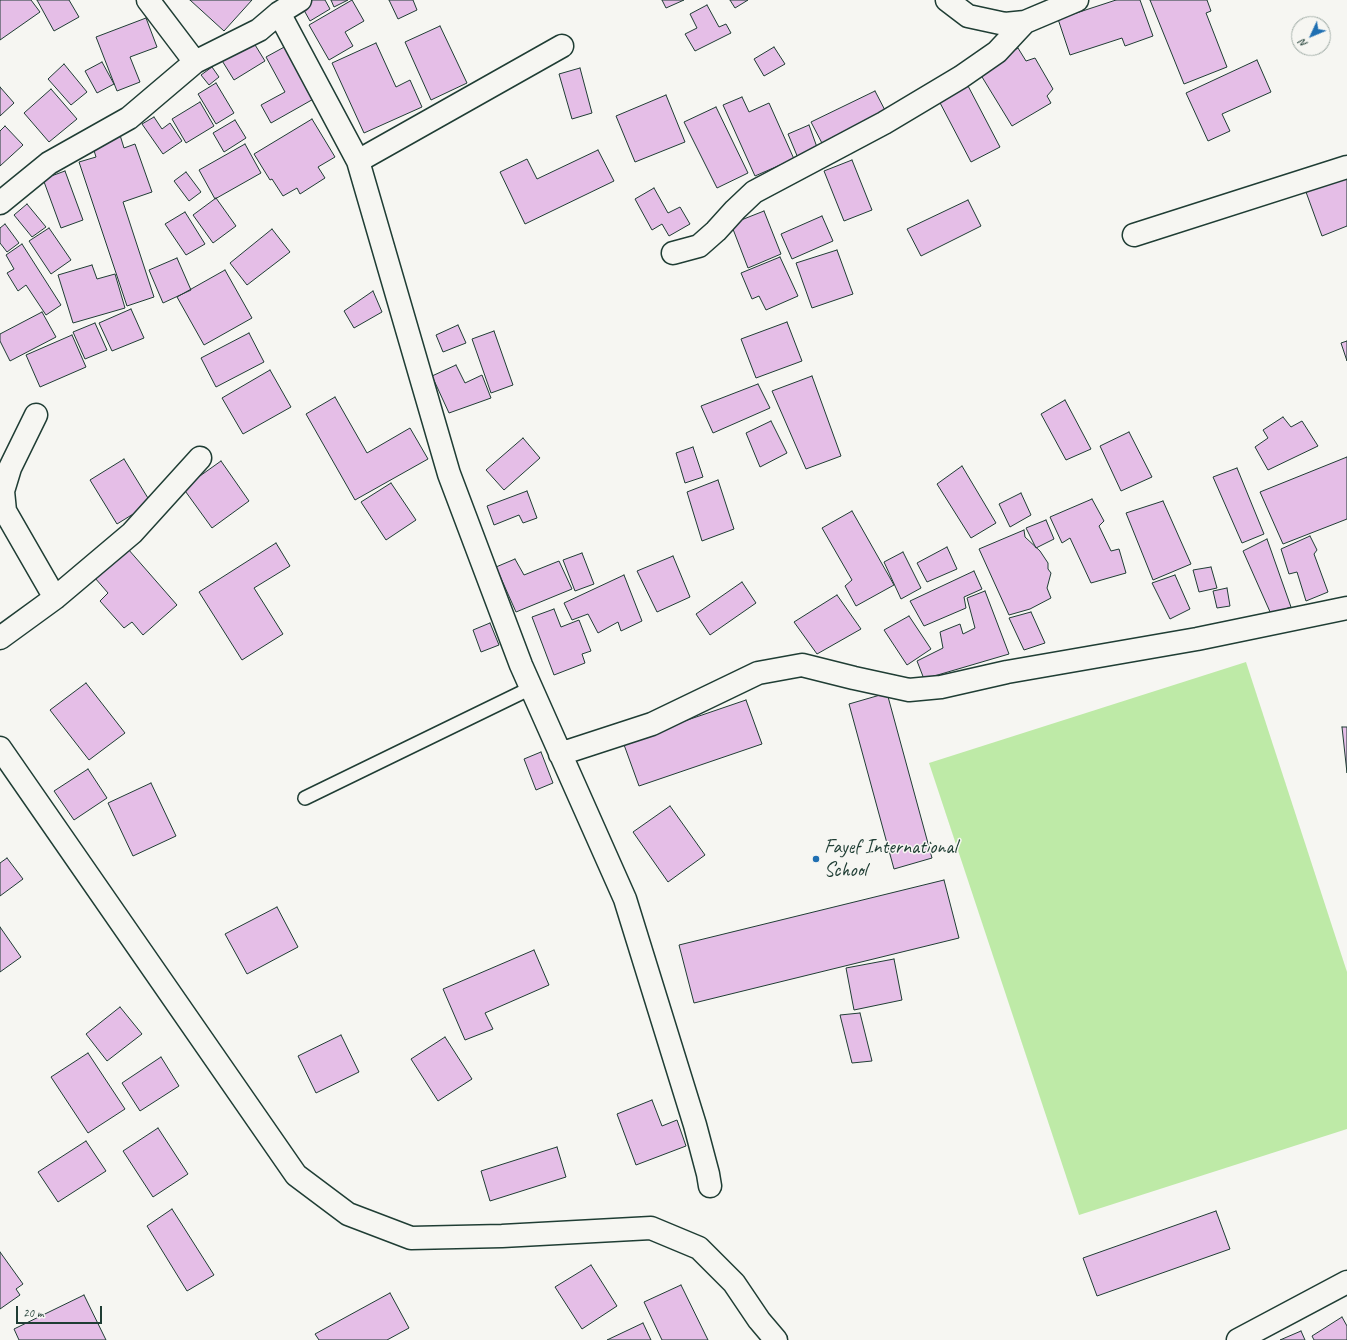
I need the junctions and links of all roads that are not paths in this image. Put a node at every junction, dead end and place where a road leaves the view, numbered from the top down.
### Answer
1 (148, 0) edge
2 (300, 0) edge
3 (947, 0) edge
4 (1077, 0) edge
5 (279, 13) junction
6 (1025, 22) junction
7 (562, 46) dead end
8 (195, 62) junction
9 (358, 161) junction
10 (1347, 167) edge
11 (0, 203) edge
12 (1134, 236) dead end
13 (673, 253) dead end
14 (36, 415) dead end
15 (200, 458) dead end
16 (55, 598) junction
17 (1347, 608) edge
18 (0, 638) edge
19 (531, 688) junction
20 (0, 748) edge
21 (560, 754) junction
22 (304, 798) dead end
23 (710, 1186) dead end
24 (1347, 1282) edge
25 (760, 1330) edge
26 (776, 1340) edge
27 (1238, 1340) edge

1 - 8 street
2 - 5 street
3 - 6 street
4 - 6 street
5 - 8 street
5 - 9 street
6 - 13 street
7 - 9 street
8 - 11 street
9 - 19 street
10 - 12 street
14 - 16 street
15 - 16 street
16 - 18 street
17 - 21 street
19 - 21 street
19 - 22 lane
20 - 25 street
21 - 23 street
24 - 27 street
25 - 26 street

